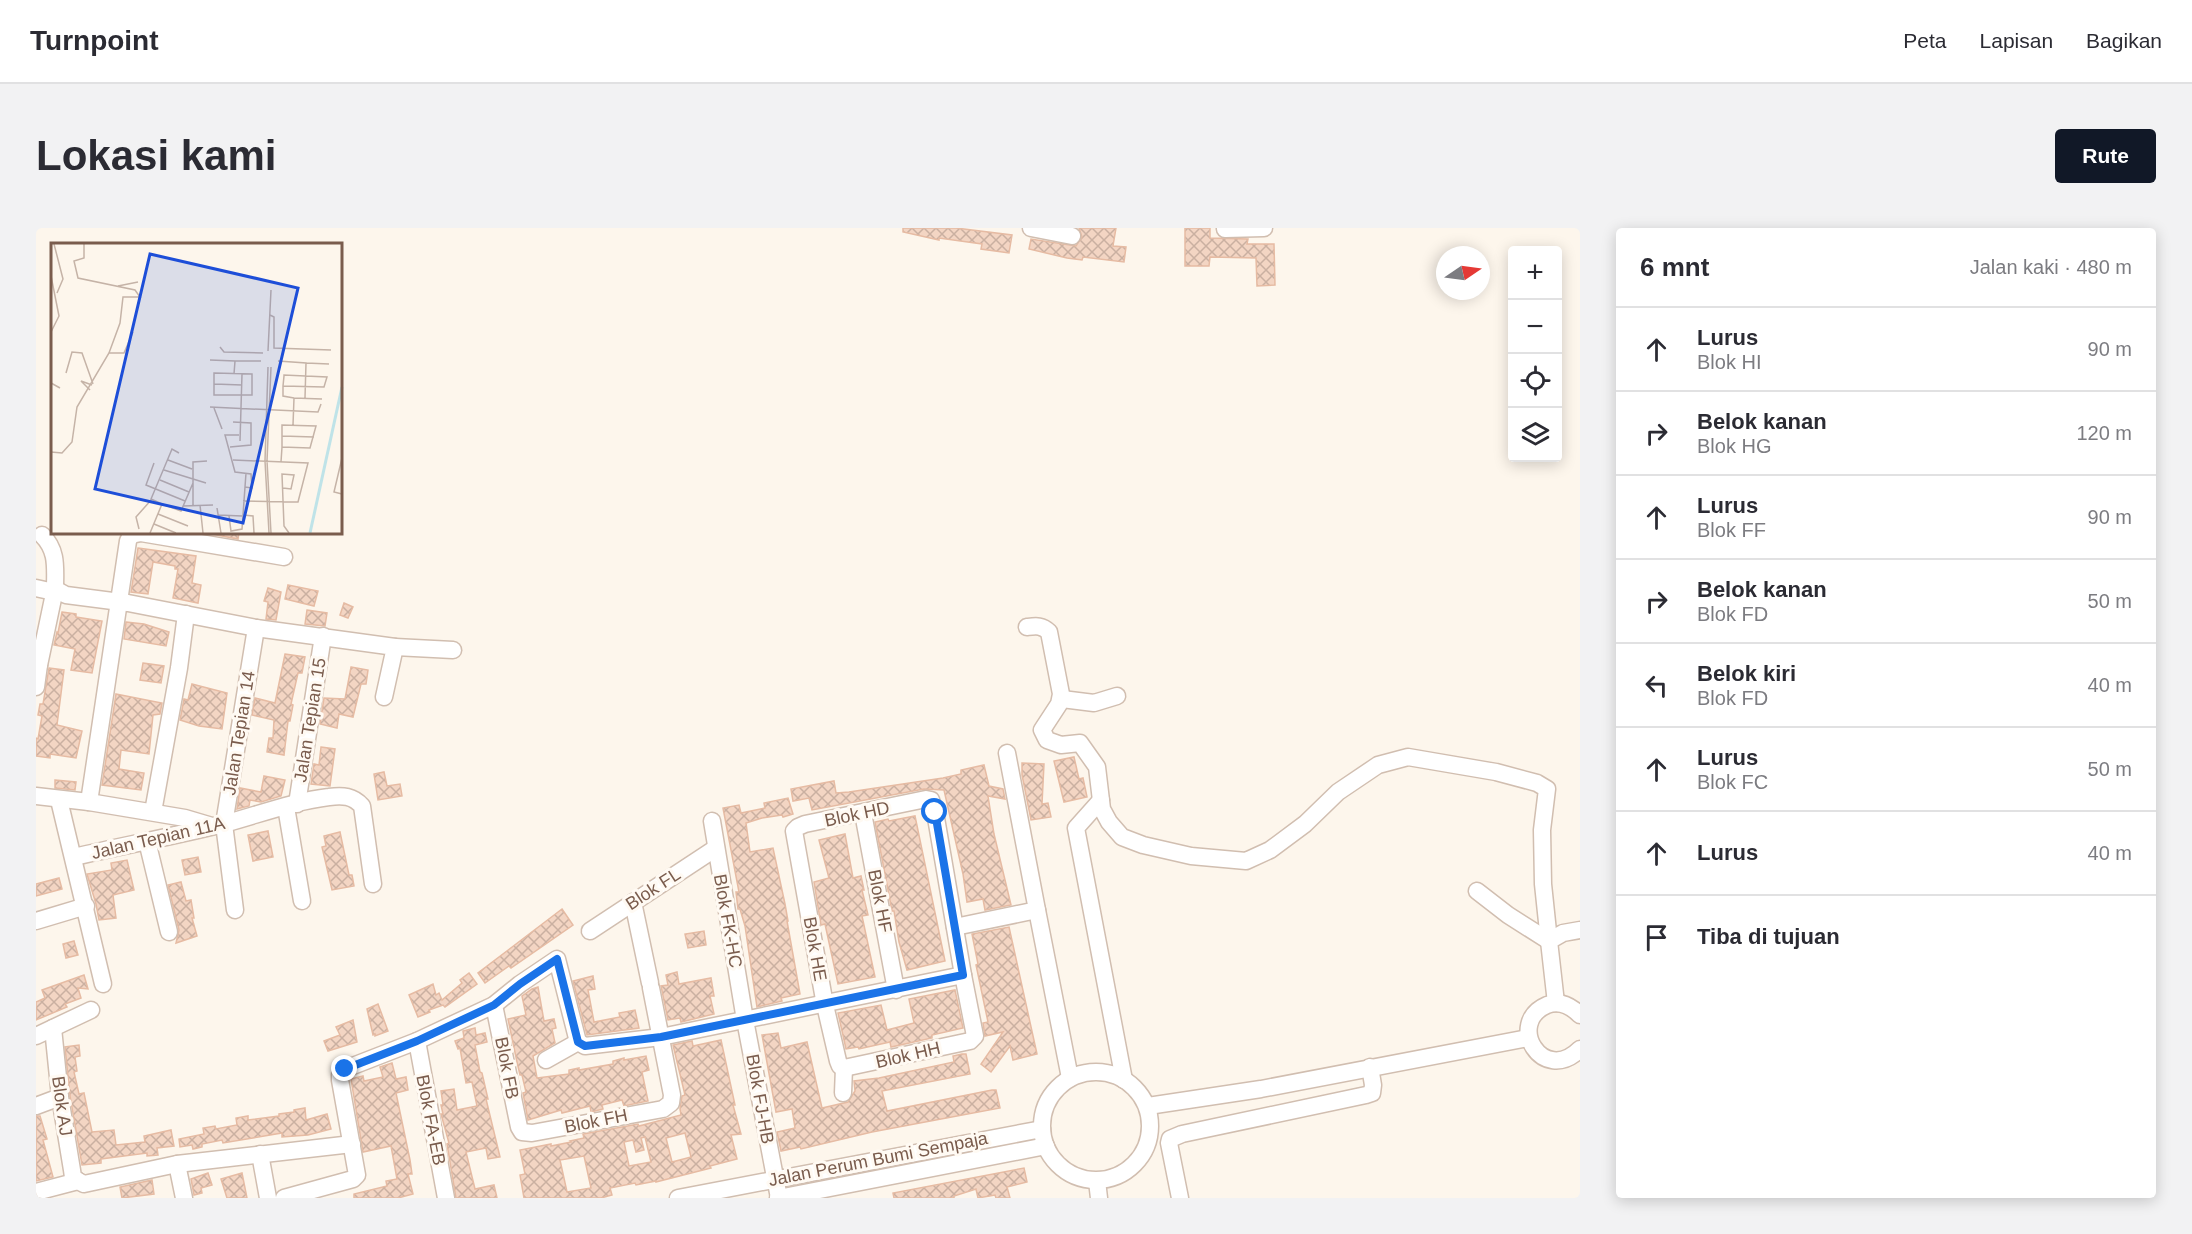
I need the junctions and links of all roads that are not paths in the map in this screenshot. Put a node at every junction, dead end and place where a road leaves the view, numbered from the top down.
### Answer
1 (1031, 228) edge
2 (1264, 228) edge
3 (1225, 229) edge
4 (1072, 236) dead end
5 (134, 534) edge
6 (142, 534) edge
7 (42, 535) dead end
8 (284, 557) dead end
9 (36, 588) edge
10 (54, 591) junction
11 (120, 601) junction
12 (186, 614) junction
13 (1027, 627) dead end
14 (256, 628) junction
15 (322, 636) junction
16 (395, 647) junction
17 (453, 650) dead end
18 (38, 665) edge
19 (36, 687) edge
20 (1118, 696) dead end
21 (384, 697) dead end
22 (1062, 699) junction
23 (1007, 753) dead end
24 (36, 796) edge
25 (59, 800) junction
26 (1101, 800) junction
27 (89, 802) junction
28 (291, 805) junction
29 (153, 812) junction
30 (863, 813) junction
31 (712, 821) dead end
32 (218, 825) junction
33 (795, 836) joint
34 (147, 841) junction
35 (716, 848) junction
36 (74, 857) junction
37 (373, 884) dead end
38 (1477, 891) dead end
39 (302, 901) dead end
40 (633, 902) junction
41 (86, 906) junction
42 (235, 910) dead end
43 (1037, 910) junction
44 (36, 921) edge
45 (955, 927) junction
46 (1580, 930) edge
47 (590, 931) dead end
48 (169, 932) dead end
49 (1549, 941) junction
50 (963, 975) junction
51 (103, 984) dead end
52 (897, 990) junction
53 (1556, 1003) junction
54 (494, 1005) junction
55 (825, 1005) junction
56 (91, 1010) dead end
57 (1580, 1015) edge
58 (746, 1020) junction
59 (53, 1028) junction
60 (36, 1036) edge
61 (661, 1037) junction
62 (1528, 1038) junction
63 (417, 1041) junction
64 (578, 1042) junction
65 (1580, 1049) edge
66 (546, 1060) dead end
67 (841, 1064) junction
68 (1370, 1067) junction
69 (1070, 1078) junction
70 (1124, 1080) junction
71 (843, 1093) dead end
72 (60, 1097) junction
73 (36, 1106) edge
74 (1148, 1106) junction
75 (1042, 1128) junction
76 (521, 1130) joint
77 (352, 1144) junction
78 (1046, 1146) junction
79 (260, 1154) junction
80 (177, 1164) junction
81 (774, 1179) junction
82 (1097, 1180) junction
83 (83, 1188) edge
84 (36, 1192) edge
85 (184, 1198) edge
86 (268, 1198) edge
87 (284, 1198) edge
88 (446, 1198) edge
89 (678, 1198) edge
90 (779, 1198) edge
91 (1099, 1198) edge
92 (1180, 1198) edge

1 - 4 street
2 - 3 street
5 - 11 street
6 - 8 street
7 - 10 street
9 - 10 street
10 - 11 street
10 - 18 street
11 - 12 street
11 - 27 street
12 - 14 street
12 - 29 street
13 - 22 street
14 - 15 street
14 - 32 street, Jalan Tepian 14
15 - 16 street
15 - 28 street, Jalan Tepian 15
16 - 17 street
16 - 21 street
18 - 19 street
20 - 22 street
22 - 26 street
23 - 43 street
24 - 25 street
25 - 27 street
25 - 36 street
26 - 49 street
26 - 70 street
27 - 29 street
28 - 32 street, Jalan Tepian 11A
28 - 37 street, Jalan Tepian 11A
28 - 39 street, Jalan Tepian 15
29 - 32 street
30 - 33 street, Blok HD
30 - 45 street, Blok HD
30 - 52 street, Blok HF
31 - 35 street, Blok FK-HC
32 - 34 street, Jalan Tepian 11A
32 - 42 street, Jalan Tepian 14
33 - 55 street, Blok HE
34 - 36 street, Jalan Tepian 11A
34 - 48 street
35 - 40 street, Blok FL
35 - 58 street, Blok FK-HC
36 - 41 street, Jalan Tepian 11A
38 - 49 street
40 - 47 street, Blok FL
40 - 61 street
41 - 44 street
41 - 51 street, Jalan Tepian 11A
43 - 45 street
43 - 69 street
45 - 50 street
46 - 49 street
49 - 53 street
50 - 52 street
50 - 67 street, Blok HH
52 - 55 street
53 - 57 street
53 - 62 street
54 - 63 street
54 - 64 street
54 - 76 street, Blok FB
55 - 58 street
55 - 67 street, Blok HE
56 - 59 street
58 - 61 street
58 - 81 street, Blok FJ-HB
59 - 60 street
59 - 72 street, Blok AJ
61 - 64 street
61 - 76 street, Blok FH
62 - 65 street
62 - 68 street
63 - 77 street
63 - 88 street, Blok FA-EB
64 - 66 street
67 - 71 street, Blok HE
68 - 74 street
68 - 92 street
69 - 70 street
69 - 75 street
70 - 74 street
72 - 73 street
72 - 83 street, Blok AJ
74 - 82 street
75 - 78 street
75 - 81 street, Jalan Perum Bumi Sempaja
77 - 79 street
77 - 87 street
78 - 82 street
78 - 90 street, Jalan Perum Bumi Sempaja
79 - 80 street
79 - 86 street
80 - 83 street
80 - 85 street
81 - 89 street, Jalan Perum Bumi Sempaja
81 - 90 street, Blok FJ-HB
82 - 91 street
83 - 84 street

